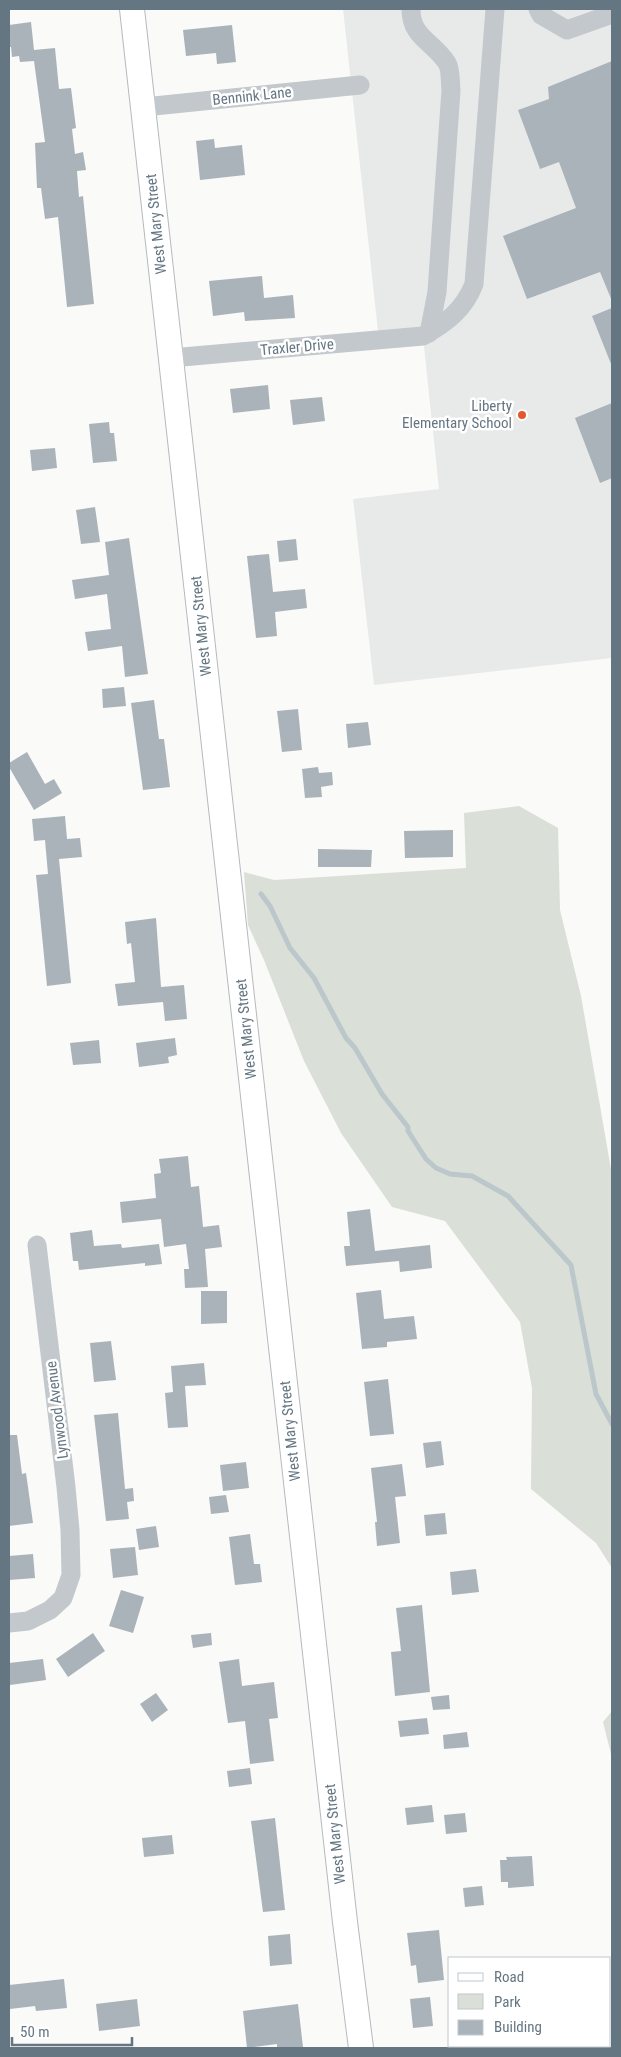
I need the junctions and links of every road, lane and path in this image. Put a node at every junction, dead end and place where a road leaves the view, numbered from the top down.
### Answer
1 (132, 9) edge
2 (411, 9) edge
3 (495, 9) edge
4 (538, 9) edge
5 (612, 14) edge
6 (360, 85) dead end
7 (144, 108) junction
8 (426, 335) junction
9 (171, 358) junction
10 (36, 1245) dead end
11 (9, 1623) edge
12 (361, 2048) edge

1 - 7 main road, West Mary Street
2 - 8 street
3 - 8 street
4 - 5 street
6 - 7 street, Bennink Lane
7 - 9 main road, West Mary Street
8 - 9 street, Traxler Drive
9 - 12 main road, West Mary Street
10 - 11 street, Lynwood Avenue

